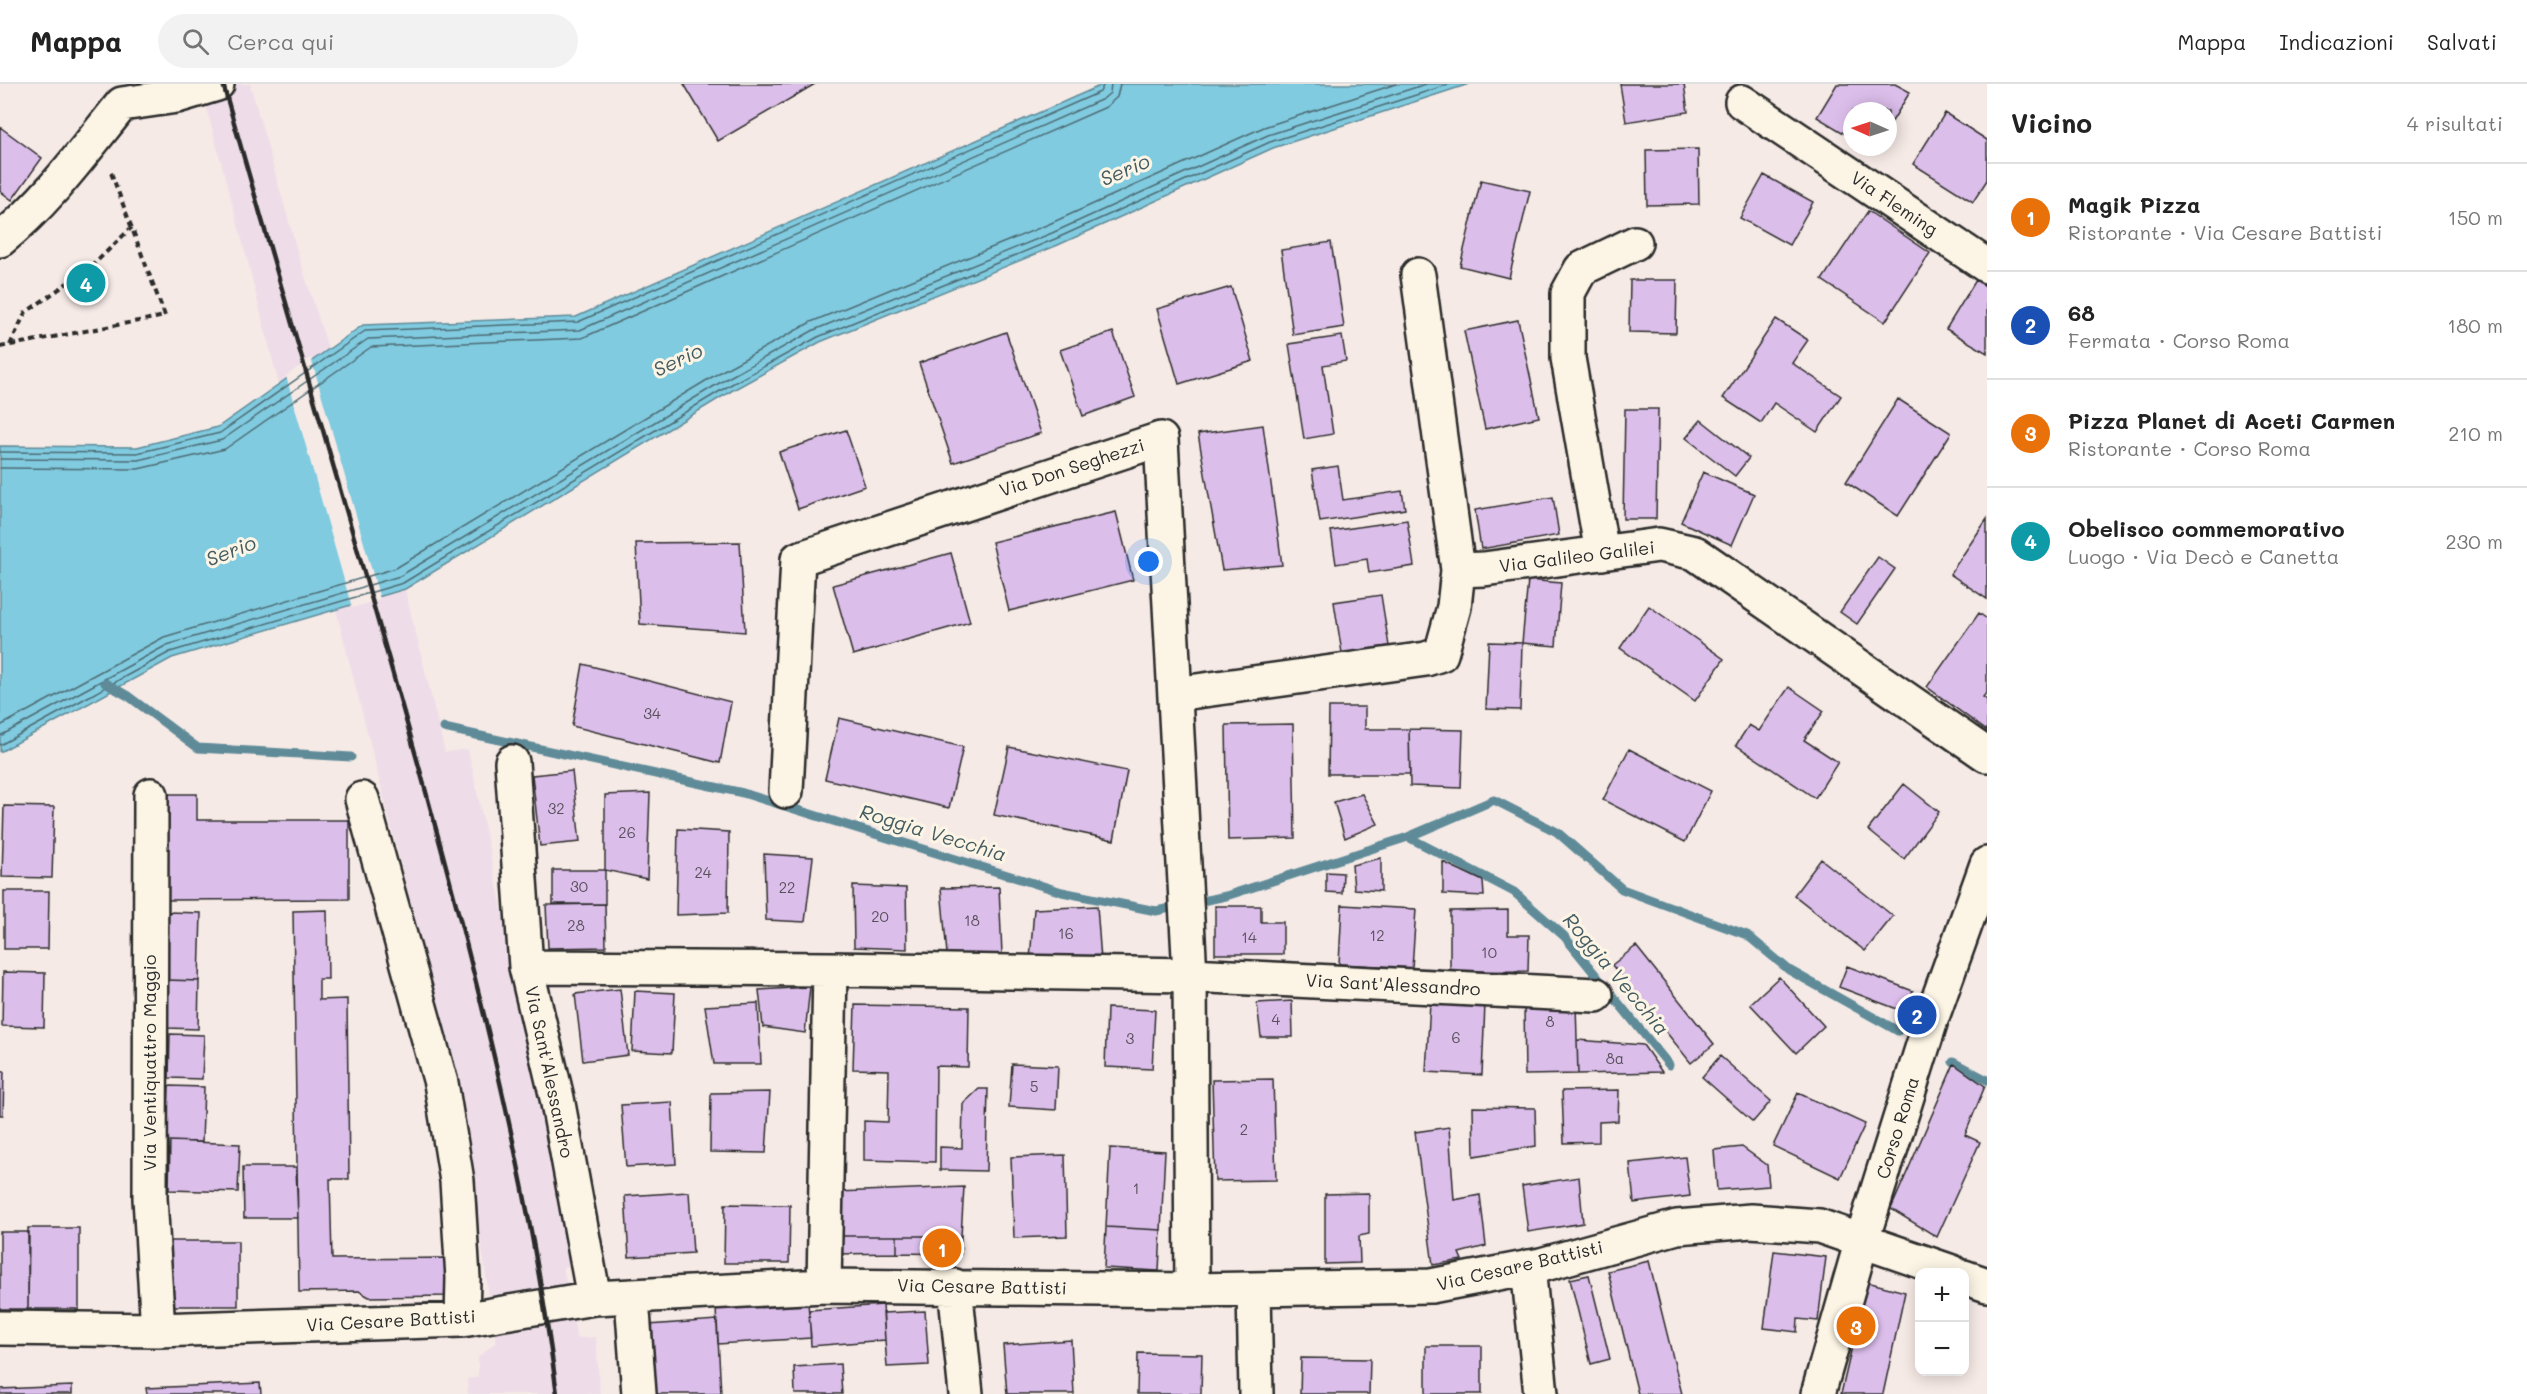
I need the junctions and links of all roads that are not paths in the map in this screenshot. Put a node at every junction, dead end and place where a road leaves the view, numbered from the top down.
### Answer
1 (217, 84) edge
2 (117, 94) edge
3 (1742, 102) dead end
4 (0, 240) edge
5 (1635, 243) dead end
6 (1987, 266) edge
7 (1418, 275) dead end
8 (1602, 553) junction
9 (1458, 570) junction
10 (1175, 694) junction
11 (1987, 755) edge
12 (512, 762) dead end
13 (786, 791) dead end
14 (150, 795) dead end
15 (362, 799) dead end
16 (1987, 864) edge
17 (1977, 921) edge
18 (526, 967) junction
19 (830, 969) junction
20 (1190, 975) junction
21 (1596, 995) dead end
22 (1862, 1240) junction
23 (1527, 1267) junction
24 (1941, 1268) edge
25 (1969, 1278) edge
26 (1987, 1285) edge
27 (824, 1286) junction
28 (955, 1286) junction
29 (1254, 1289) junction
30 (1192, 1290) junction
31 (594, 1298) junction
32 (632, 1298) junction
33 (462, 1320) junction
34 (0, 1328) edge
35 (158, 1330) junction
36 (639, 1394) edge
37 (966, 1394) edge
38 (1256, 1394) edge
39 (1541, 1394) edge
40 (1818, 1394) edge

1 - 2 street
2 - 4 street
3 - 6 street, Via Fleming
5 - 8 street
7 - 9 street
8 - 9 street, Via Galileo Galilei
8 - 11 street, Via Galileo Galilei
9 - 10 street
10 - 13 street, Via Don Seghezzi
10 - 20 street, Via Don Seghezzi
12 - 18 street
14 - 35 street, Via Ventiquattro Maggio
15 - 33 street
16 - 17 street, Corso Roma
17 - 22 street, Corso Roma
18 - 19 street, Via Sant'Alessandro
18 - 31 street, Via Sant'Alessandro
19 - 20 street, Via Sant'Alessandro
19 - 27 street
20 - 21 street, Via Sant'Alessandro
20 - 30 street
22 - 23 street, Via Cesare Battisti
22 - 24 street, Via Cesare Battisti
22 - 40 street, Corso Roma
23 - 29 street, Via Cesare Battisti
23 - 39 street
25 - 26 street
27 - 28 street, Via Cesare Battisti
27 - 32 street, Via Cesare Battisti
28 - 30 street, Via Cesare Battisti
28 - 37 street
29 - 30 street, Via Cesare Battisti
29 - 38 street
31 - 32 street, Via Cesare Battisti
31 - 33 street, Via Cesare Battisti
32 - 36 street
33 - 35 street, Via Cesare Battisti
34 - 35 street, Via Cesare Battisti

